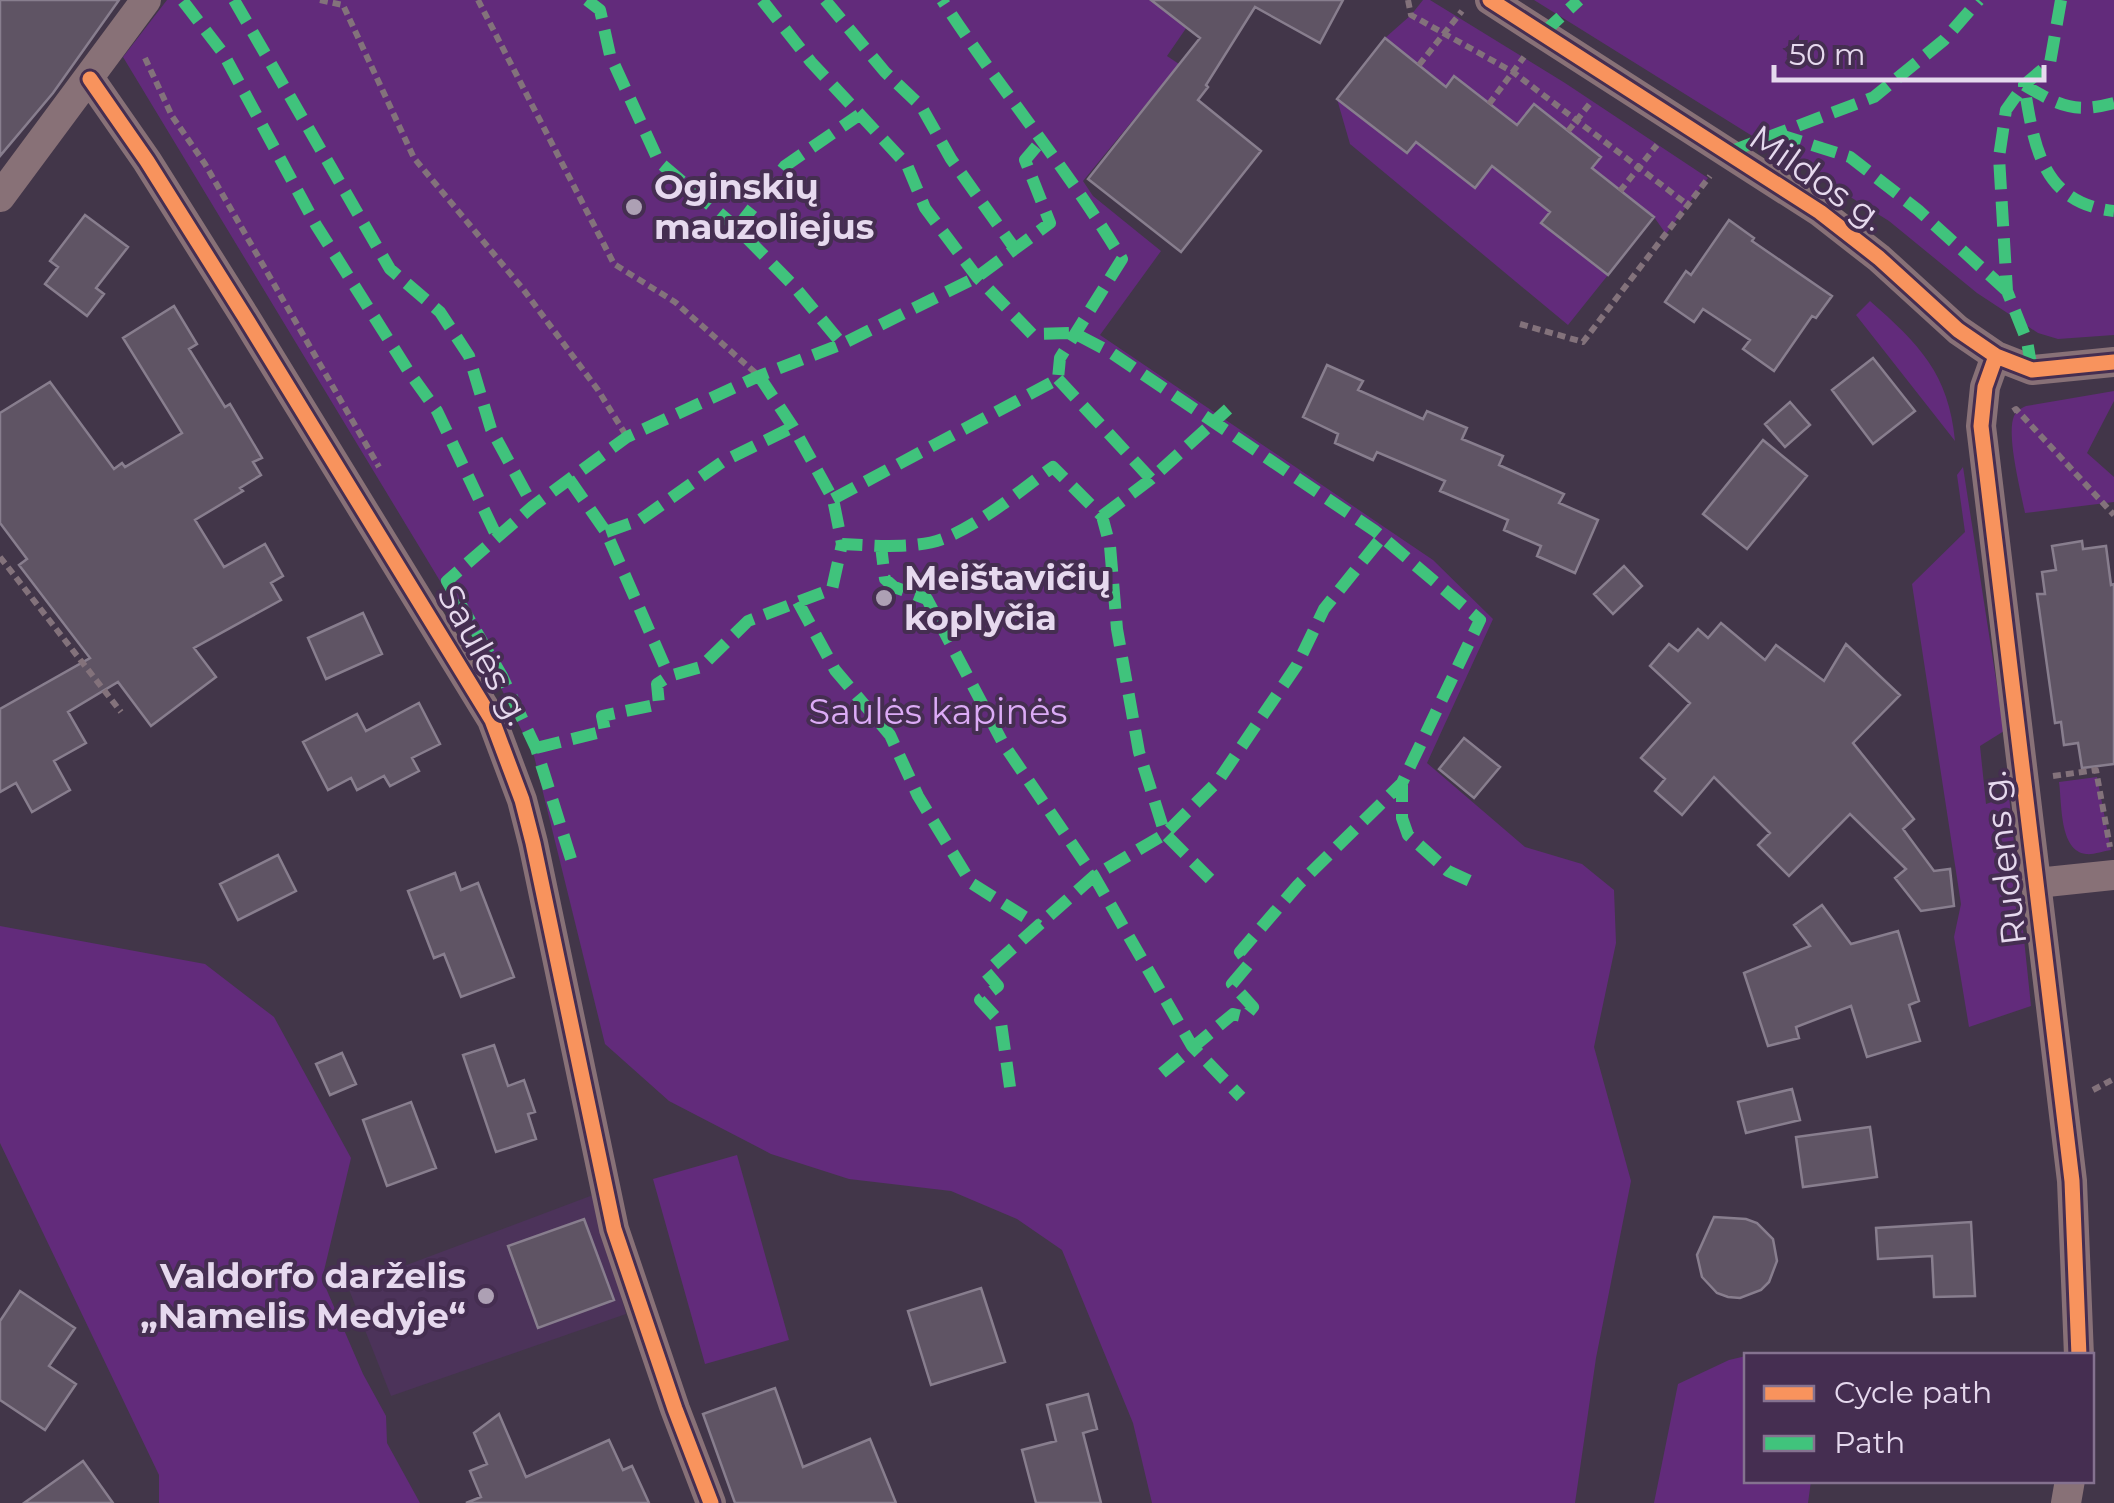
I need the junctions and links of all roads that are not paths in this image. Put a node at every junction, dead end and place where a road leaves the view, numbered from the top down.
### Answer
1 (146, 0) edge
2 (1490, 0) edge
3 (90, 79) junction
4 (0, 197) edge
5 (1996, 356) junction
6 (2114, 362) edge
7 (2113, 865) edge
8 (2038, 883) junction
9 (2079, 1353) edge
10 (711, 1503) edge

1 - 3 street
2 - 5 street, Mildos g.
3 - 4 street
3 - 10 street, Saulės g.
5 - 6 street, Mildos g.
5 - 8 street, Rudens g.
7 - 8 street
8 - 9 street, Rudens g.

